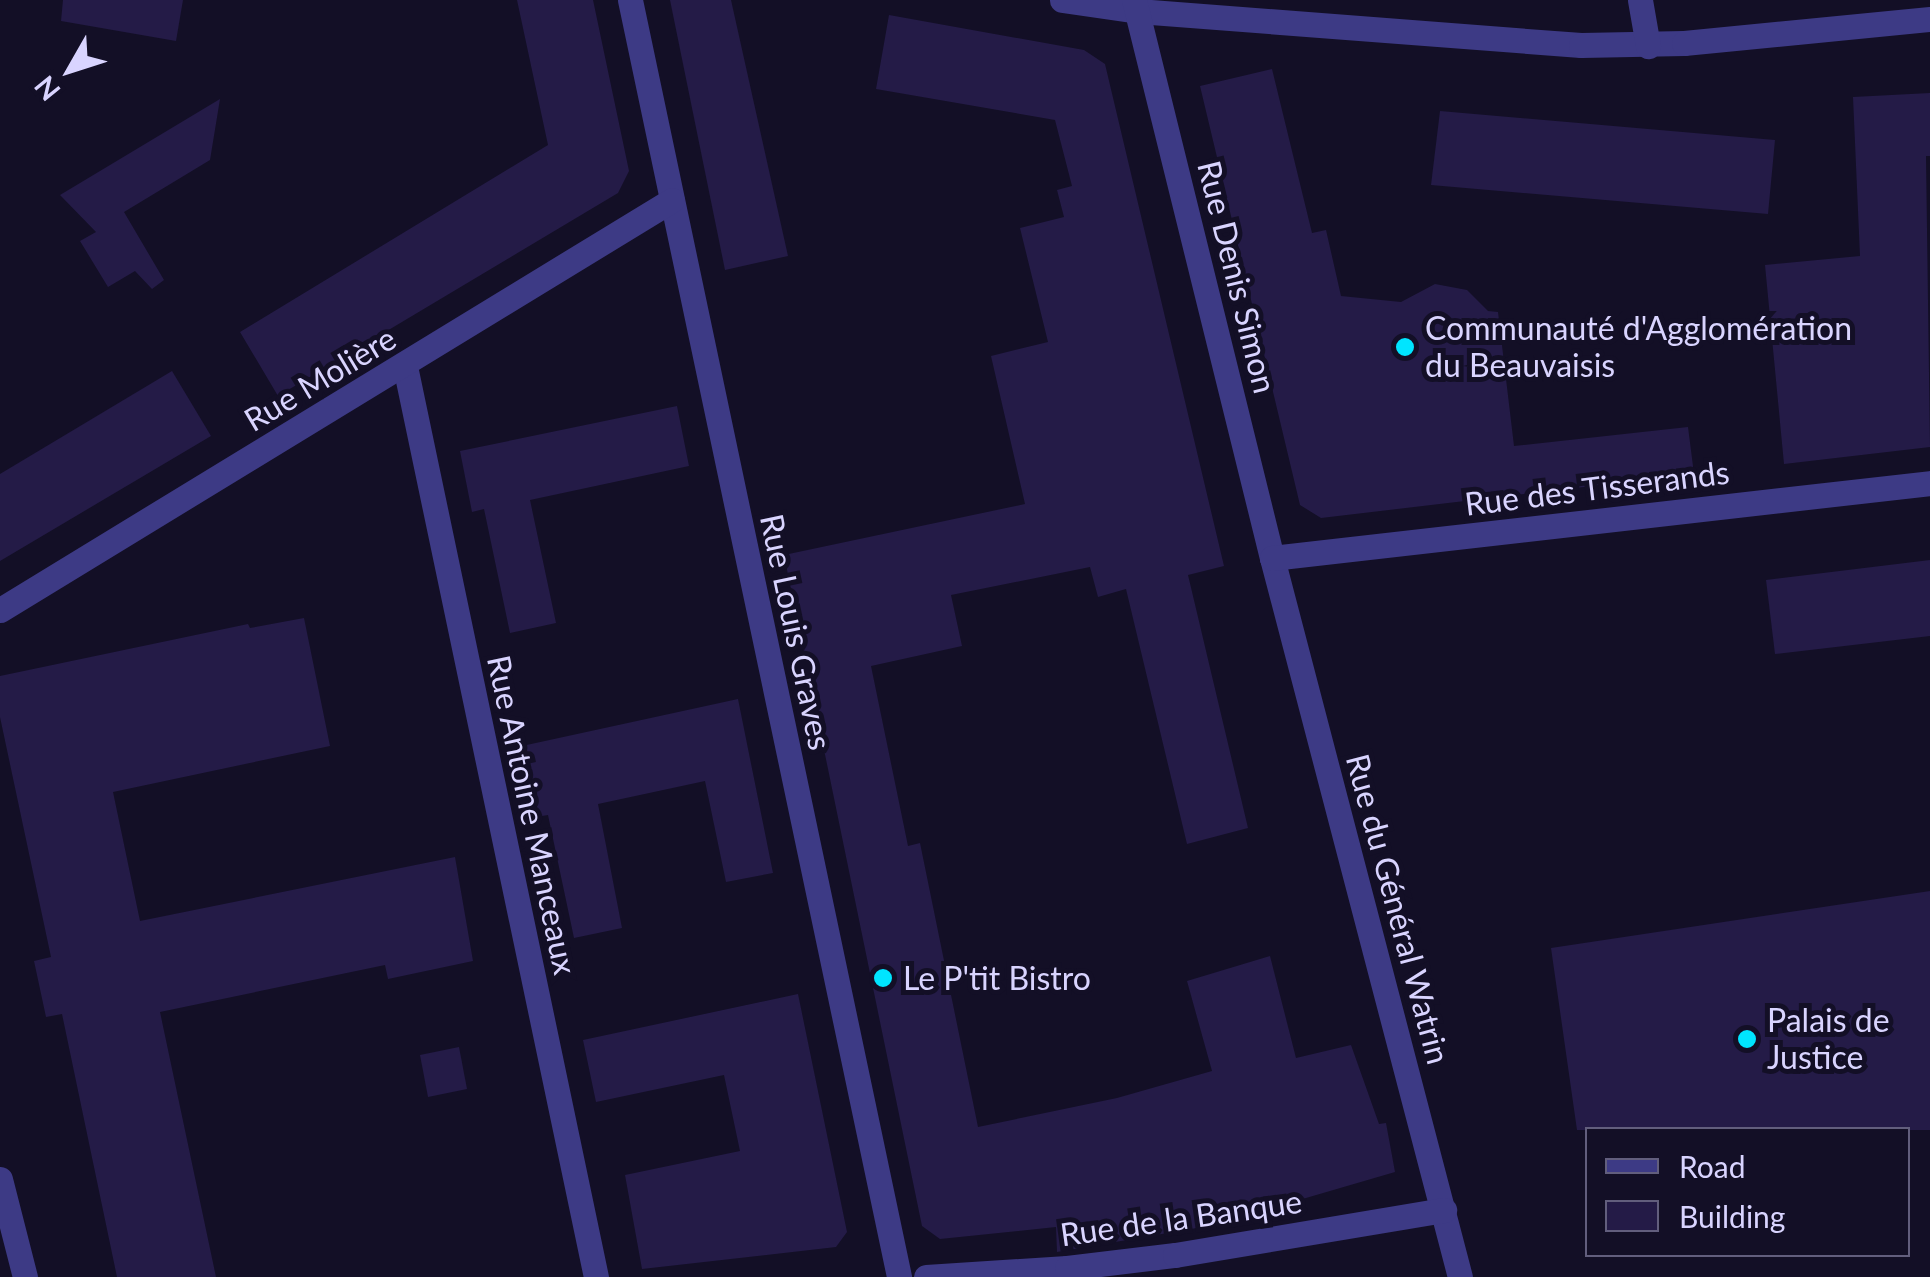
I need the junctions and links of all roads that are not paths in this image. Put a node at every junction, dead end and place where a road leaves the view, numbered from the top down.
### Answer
1 (630, 0) edge
2 (1062, 0) edge
3 (1640, 0) edge
4 (1136, 6) edge
5 (1930, 18) edge
6 (1648, 46) junction
7 (672, 200) junction
8 (405, 366) junction
9 (1930, 483) edge
10 (1272, 558) junction
11 (0, 610) edge
12 (0, 1179) edge
13 (1444, 1210) junction
14 (26, 1277) edge
15 (596, 1277) edge
16 (899, 1277) edge
17 (926, 1277) edge
18 (1460, 1277) edge

1 - 7 street, Rue Louis Graves
2 - 4 street
3 - 6 street
4 - 6 street
4 - 10 street, Rue Denis Simon
5 - 6 street
7 - 8 street, Rue Molière
7 - 16 street, Rue Louis Graves
8 - 11 street, Rue Molière
8 - 15 street, Rue Antoine Manceaux
9 - 10 street, Rue des Tisserands
10 - 13 street, Rue du Général Watrin
12 - 14 street
13 - 17 street, Rue de la Banque
13 - 18 street, Rue du Général Watrin

